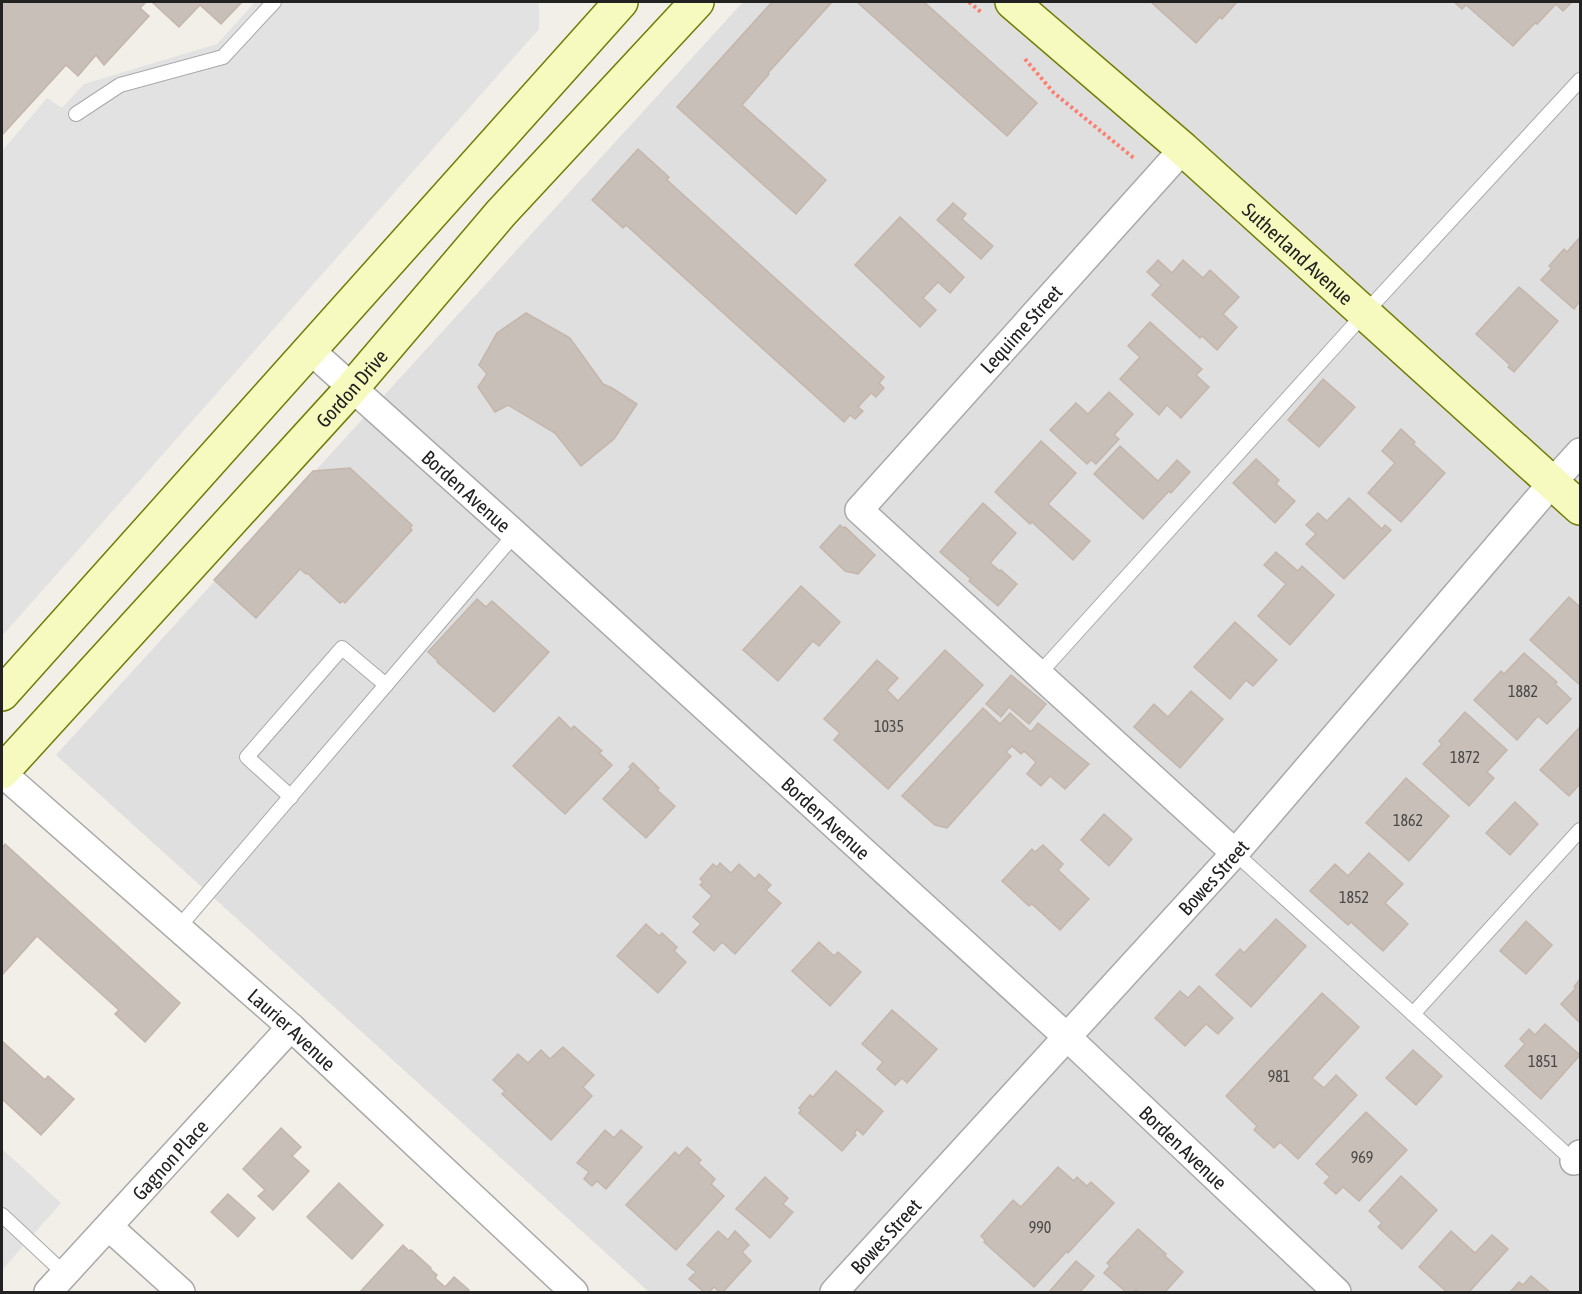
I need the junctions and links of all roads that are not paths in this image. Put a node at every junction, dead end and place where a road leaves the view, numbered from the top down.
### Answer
1 (274, 2) edge
2 (696, 2) edge
3 (1012, 2) edge
4 (616, 6) edge
5 (1581, 80) edge
6 (76, 114) dead end
7 (1183, 149) junction
8 (1364, 314) junction
9 (309, 349) junction
10 (352, 388) junction
11 (1581, 452) edge
12 (1552, 483) junction
13 (1581, 508) edge
14 (515, 534) junction
15 (1039, 674) junction
16 (386, 685) junction
17 (2, 694) edge
18 (2, 772) edge
19 (291, 797) junction
20 (1581, 830) edge
21 (1235, 853) junction
22 (179, 927) junction
23 (1413, 1014) junction
24 (291, 1027) junction
25 (1067, 1037) junction
26 (1578, 1161) edge
27 (2, 1215) edge
28 (109, 1227) junction
29 (57, 1283) edge
30 (181, 1293) edge
31 (574, 1293) edge
32 (834, 1293) edge
33 (1337, 1293) edge

1 - 6 lane
2 - 10 main road, Gordon Drive
3 - 7 main road, Sutherland Avenue
4 - 9 main road
5 - 8 lane
7 - 8 main road, Sutherland Avenue
7 - 15 street, Lequime Street
8 - 12 main road, Sutherland Avenue
8 - 15 lane
9 - 10 street, Borden Avenue
9 - 17 main road
10 - 14 street, Borden Avenue
10 - 18 main road, Gordon Drive
11 - 12 street, Bowes Street
12 - 13 main road, Sutherland Avenue
12 - 21 street, Bowes Street
14 - 16 lane
14 - 25 street, Borden Avenue
15 - 21 street
16 - 19 lane
16 - 19 lane
18 - 22 street, Laurier Avenue
19 - 22 lane
20 - 23 lane
21 - 23 lane
21 - 25 street, Bowes Street
22 - 24 street, Laurier Avenue
23 - 26 lane
24 - 28 street, Gagnon Place
24 - 31 street, Laurier Avenue
25 - 32 street, Bowes Street
25 - 33 street, Borden Avenue
27 - 29 lane
28 - 29 street, Gagnon Place
28 - 30 street

